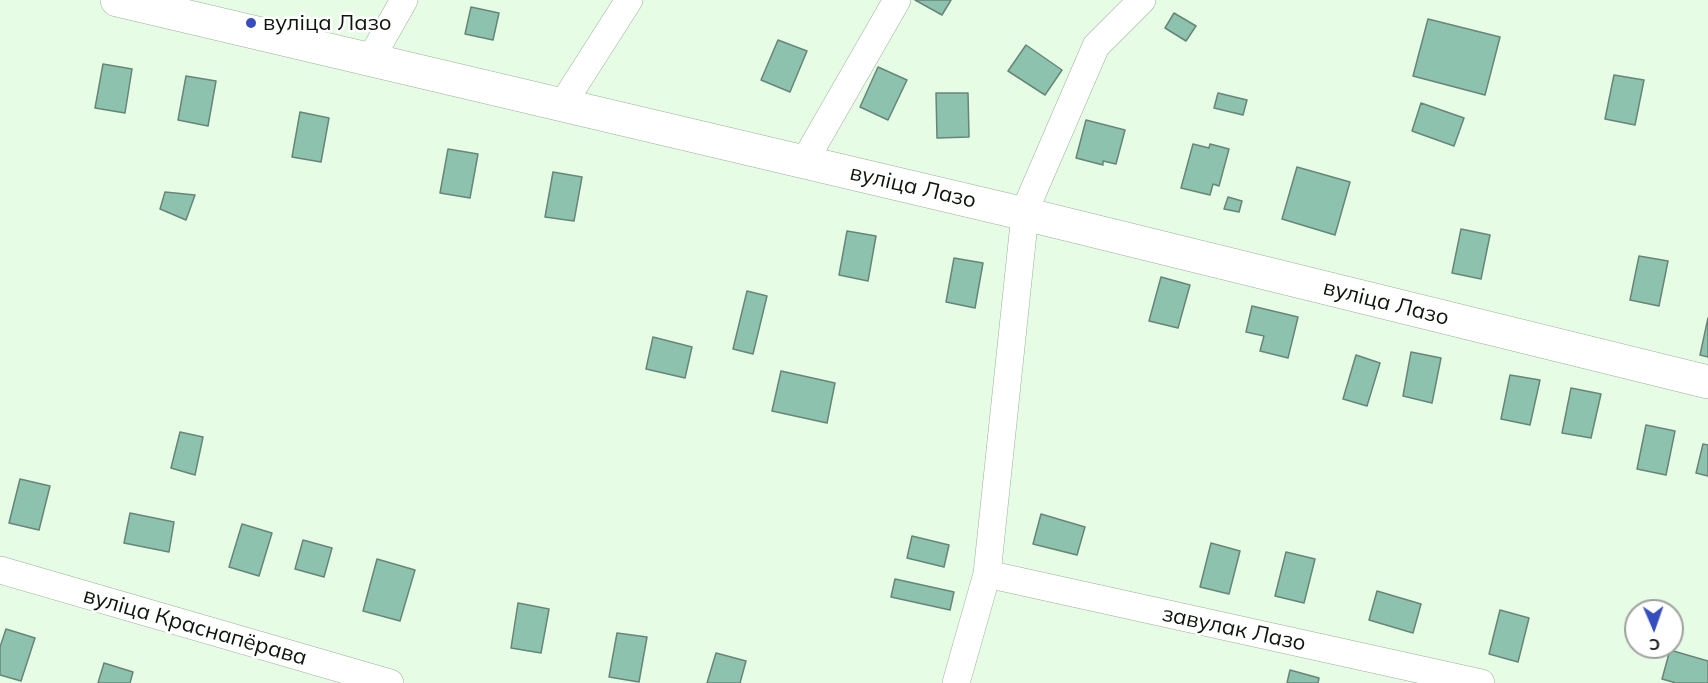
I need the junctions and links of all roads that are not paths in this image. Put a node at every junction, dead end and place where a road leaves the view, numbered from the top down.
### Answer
1 (117, 0) edge
2 (404, 0) edge
3 (629, 0) edge
4 (897, 0) edge
5 (1142, 0) edge
6 (160, 5) edge
7 (370, 60) junction
8 (562, 105) junction
9 (804, 162) junction
10 (1025, 214) junction
11 (1708, 382) edge
12 (0, 570) edge
13 (987, 574) junction
14 (390, 683) edge
15 (956, 683) edge
16 (1481, 683) edge

1 - 6 main road, вуліца Лазо
2 - 7 street
3 - 8 street
4 - 9 street
5 - 10 street
6 - 7 main road, вуліца Лазо
7 - 8 main road, вуліца Лазо
8 - 9 main road, вуліца Лазо
9 - 10 main road, вуліца Лазо
10 - 11 main road, вуліца Лазо
10 - 13 street
12 - 14 street, вуліца Краснапёрава
13 - 15 street
13 - 16 street, завулак Лазо

